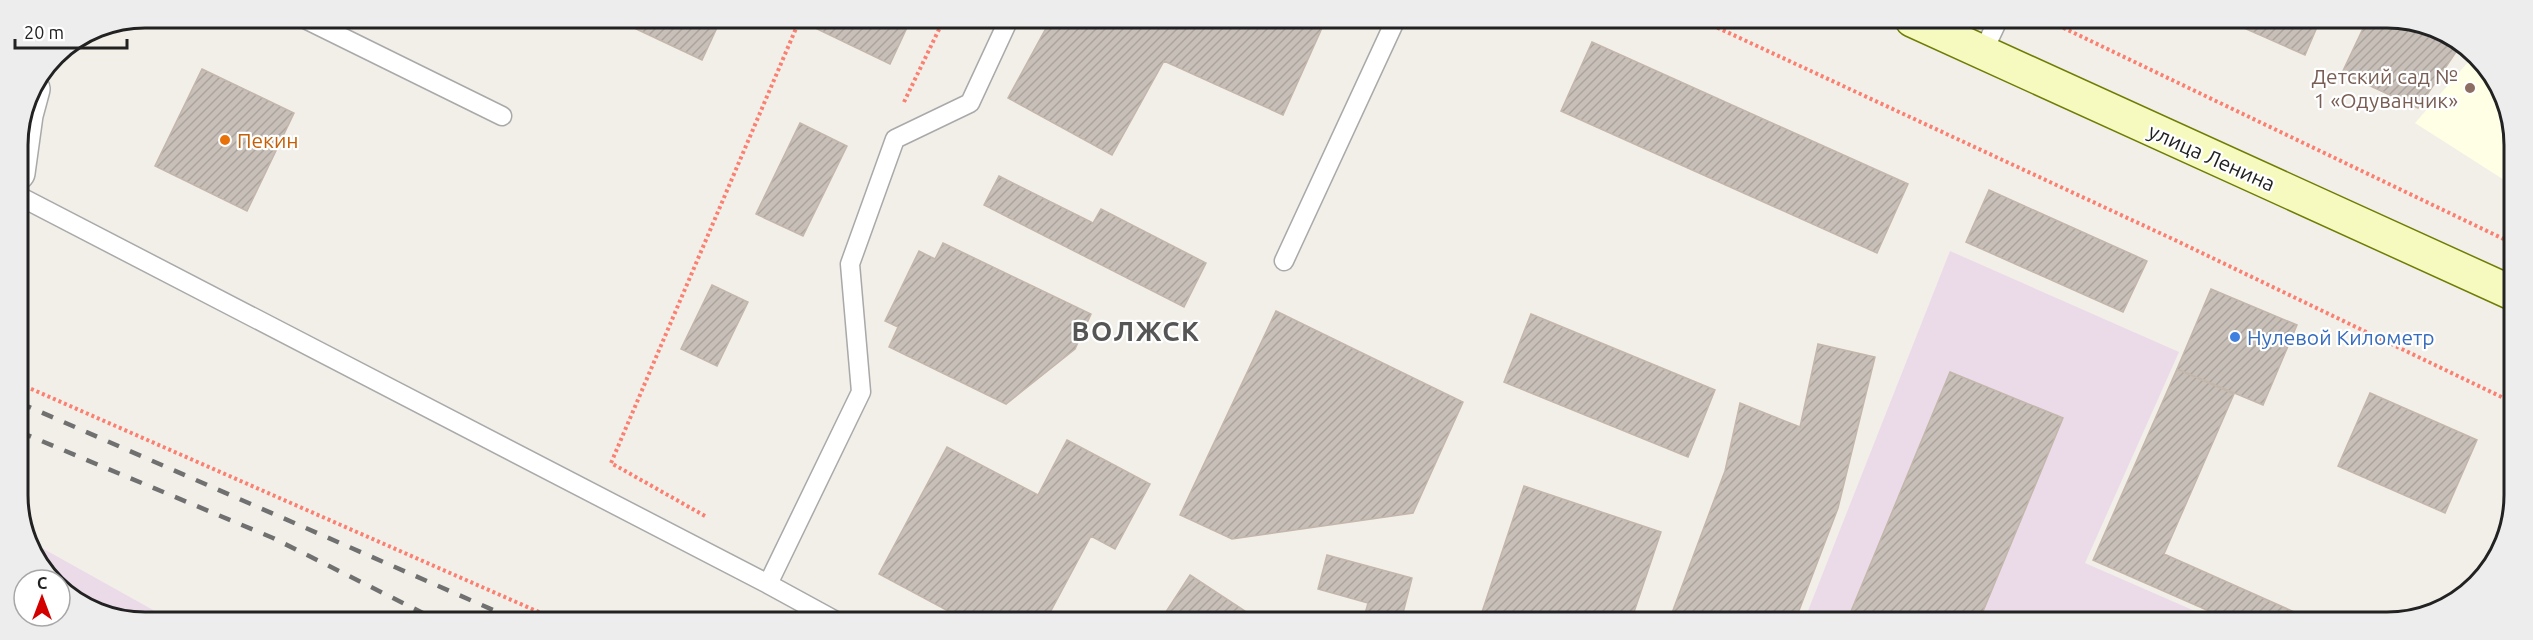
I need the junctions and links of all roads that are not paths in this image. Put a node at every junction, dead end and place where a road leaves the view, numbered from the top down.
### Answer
1 (1392, 28) edge
2 (1930, 28) edge
3 (1994, 28) edge
4 (325, 29) edge
5 (1005, 29) edge
6 (1983, 52) junction
7 (502, 116) dead end
8 (29, 201) edge
9 (1284, 261) dead end
10 (2504, 289) edge
11 (768, 584) junction
12 (819, 612) edge

1 - 9 lane
2 - 6 main road, улица Ленина
3 - 6 lane
4 - 7 lane
5 - 11 lane
6 - 10 main road, улица Ленина
8 - 11 lane
11 - 12 lane

